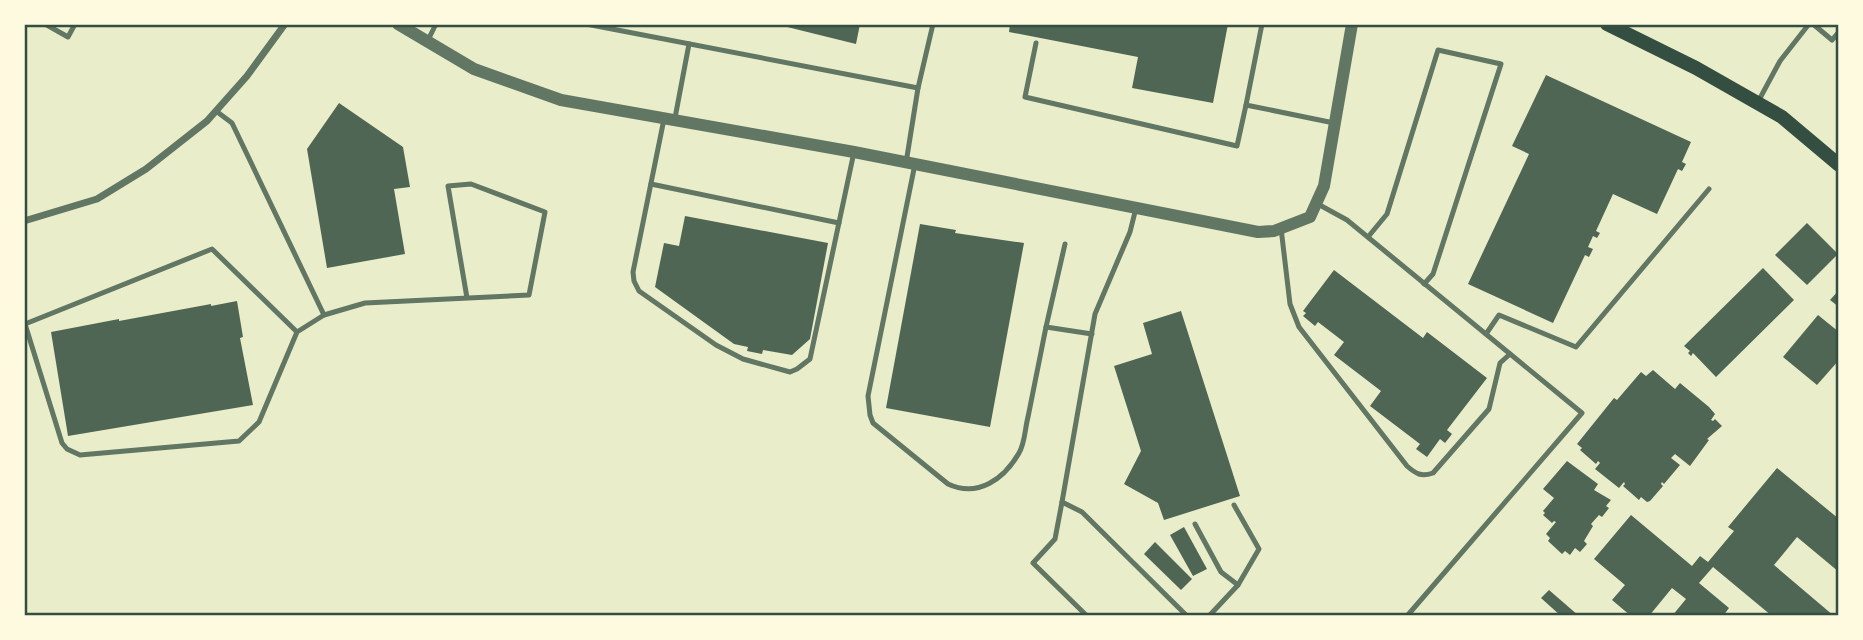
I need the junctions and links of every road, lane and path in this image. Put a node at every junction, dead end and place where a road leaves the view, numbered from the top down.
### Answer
1 (45, 24) edge
2 (75, 24) edge
3 (285, 24) edge
4 (398, 24) edge
5 (436, 24) edge
6 (586, 24) edge
7 (933, 24) edge
8 (1262, 24) edge
9 (1352, 24) edge
10 (1607, 24) edge
11 (1811, 24) edge
12 (1635, 31) edge
13 (1839, 32) edge
14 (427, 42) junction
15 (1036, 43) dead end
16 (689, 44) junction
17 (918, 88) junction
18 (1757, 103) junction
19 (1246, 105) junction
20 (216, 111) junction
21 (669, 120) junction
22 (1334, 123) junction
23 (854, 152) junction
24 (910, 163) junction
25 (1839, 165) edge
26 (651, 184) junction
27 (1709, 189) dead end
28 (1316, 203) junction
29 (1136, 208) junction
30 (24, 221) edge
31 (839, 223) junction
32 (1281, 228) junction
33 (1368, 237) junction
34 (1065, 244) dead end
35 (1424, 284) junction
36 (467, 298) junction
37 (324, 315) junction
38 (1046, 327) junction
39 (297, 332) junction
40 (1092, 334) junction
41 (1486, 334) junction
42 (1510, 354) junction
43 (1062, 502) junction
44 (1234, 505) dead end
45 (1195, 524) dead end
46 (1238, 585) junction
47 (1087, 615) edge
48 (1187, 615) edge
49 (1209, 615) edge
50 (1407, 615) edge

1 - 2 lane
3 - 20 street
4 - 14 street
5 - 14 lane
6 - 16 lane
7 - 17 lane
8 - 19 lane
9 - 22 street
10 - 12 main road
11 - 13 lane
11 - 18 lane
12 - 18 main road
14 - 21 street
15 - 19 lane
16 - 17 lane
16 - 21 lane
17 - 24 lane
18 - 25 main road
19 - 22 lane
20 - 30 street
20 - 37 lane
21 - 23 street
21 - 26 lane
22 - 28 street
23 - 24 street
23 - 31 lane
24 - 29 street
24 - 38 lane
26 - 31 lane
26 - 31 lane
27 - 41 lane
28 - 32 street
28 - 33 lane
29 - 32 street
29 - 40 lane
32 - 42 lane
33 - 35 lane
33 - 35 lane
34 - 38 lane
35 - 41 lane
36 - 36 lane
36 - 37 lane
37 - 39 lane
38 - 40 lane
39 - 39 lane
40 - 43 lane
41 - 42 lane
42 - 50 lane
43 - 47 lane
43 - 48 lane
44 - 46 lane
45 - 46 lane
46 - 49 lane

